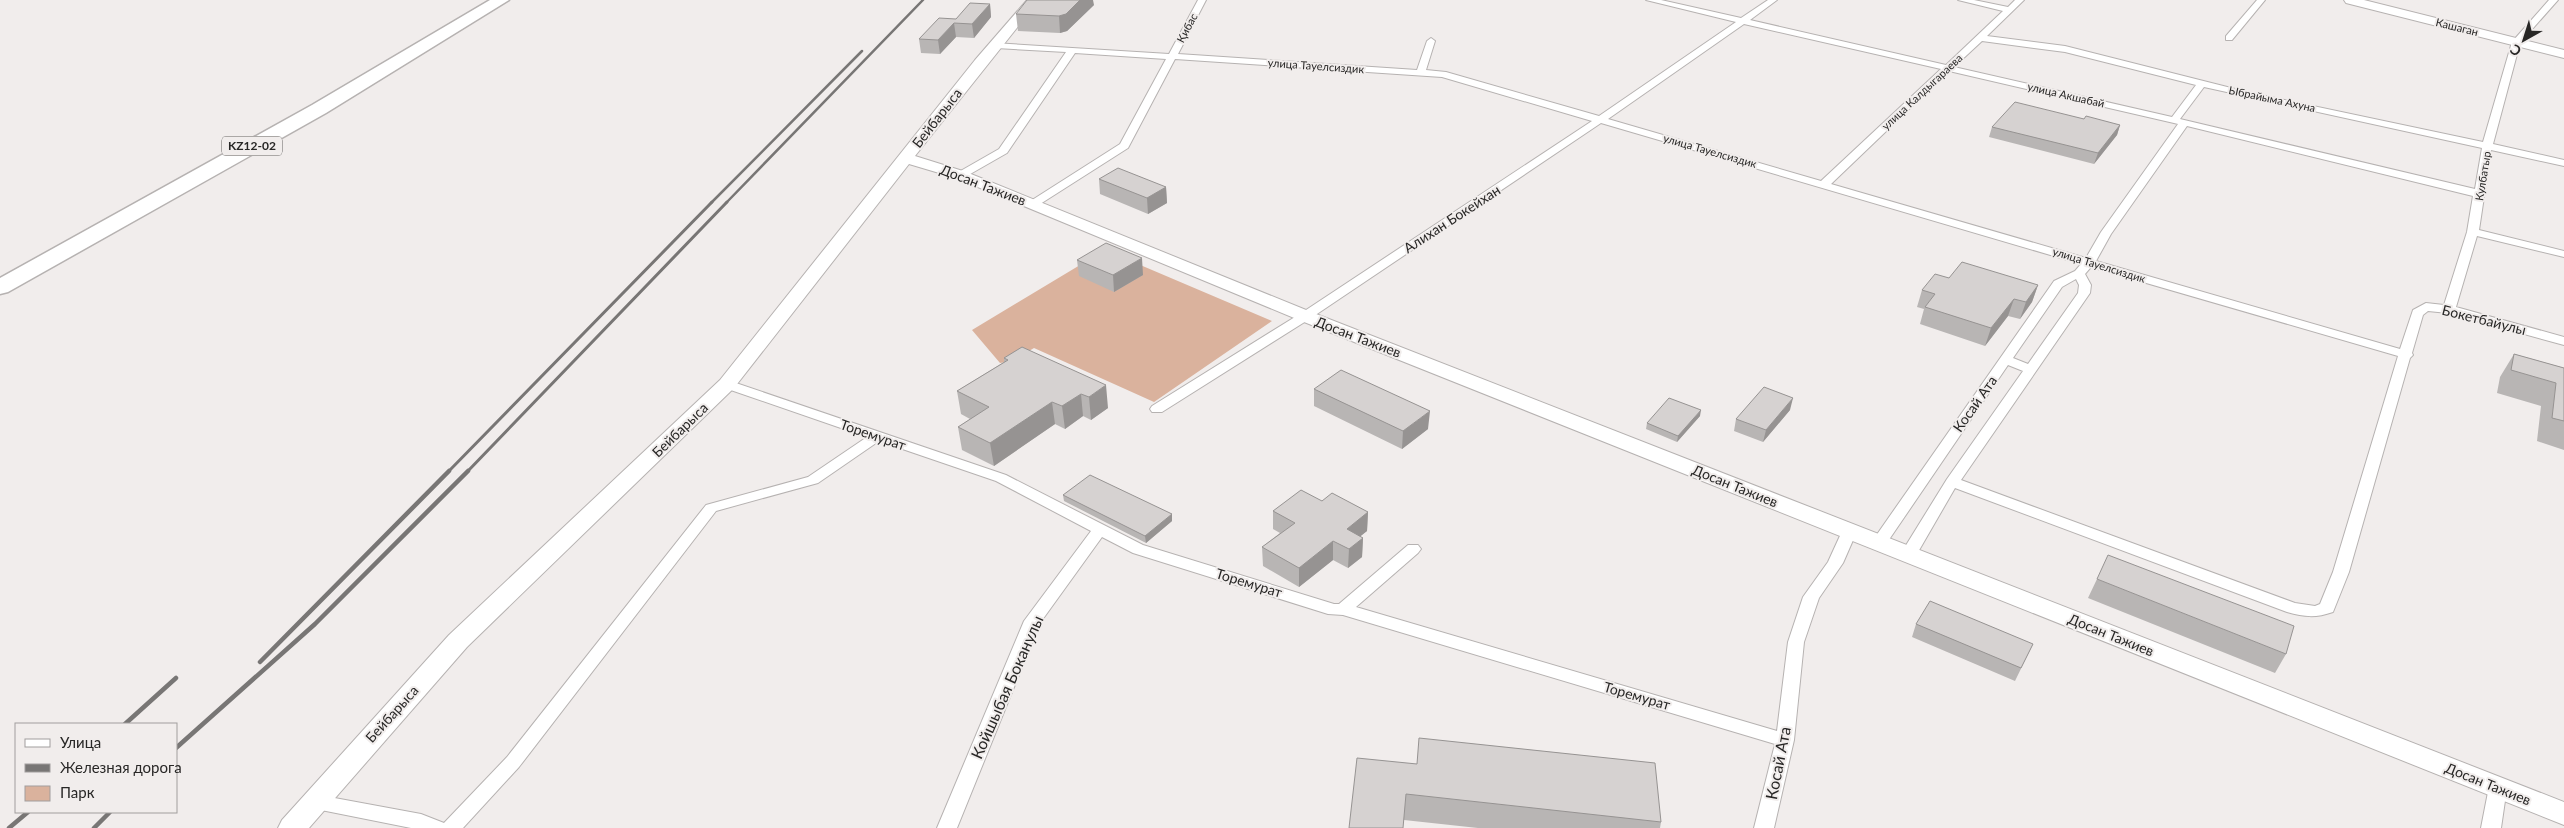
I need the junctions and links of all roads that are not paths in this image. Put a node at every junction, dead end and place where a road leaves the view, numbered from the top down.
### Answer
1 (501, 0) edge
2 (1033, 0) edge
3 (1202, 0) edge
4 (1650, 0) edge
5 (1772, 0) edge
6 (1962, 0) edge
7 (2020, 0) edge
8 (2261, 0) edge
9 (2350, 0) edge
10 (2554, 0) edge
11 (2009, 10) junction
12 (1742, 22) junction
13 (1980, 38) junction
14 (2229, 38) dead end
15 (1431, 41) dead end
16 (2516, 42) junction
17 (996, 45) junction
18 (1072, 50) junction
19 (2564, 54) edge
20 (1173, 56) junction
21 (1947, 69) junction
22 (1421, 71) junction
23 (2202, 84) junction
24 (1602, 120) junction
25 (2179, 122) junction
26 (2488, 146) junction
27 (906, 158) junction
28 (2564, 163) edge
29 (961, 175) junction
30 (1824, 184) junction
31 (2480, 194) junction
32 (1033, 204) junction
33 (2473, 232) junction
34 (2564, 254) edge
35 (2089, 262) junction
36 (2079, 274) junction
37 (0, 287) edge
38 (2449, 309) junction
39 (1305, 316) junction
40 (2564, 341) edge
41 (2407, 355) junction
42 (2006, 360) junction
43 (2031, 369) junction
44 (727, 384) junction
45 (1157, 409) dead end
46 (877, 436) junction
47 (1952, 482) junction
48 (1100, 529) junction
49 (1849, 532) junction
50 (1880, 544) junction
51 (1413, 548) dead end
52 (1908, 555) junction
53 (1343, 609) junction
54 (1785, 740) junction
55 (2498, 788) junction
56 (313, 802) junction
57 (2564, 814) edge
58 (292, 828) edge
59 (436, 828) edge
60 (451, 828) edge
61 (947, 828) edge
62 (1764, 828) edge
63 (2491, 828) edge

1 - 37 highway, KZ12-02
2 - 17 street, Бейбарыса
3 - 20 street, Қибас
4 - 12 street, улица Акшабай
5 - 12 street, Алихан Бокейхан
6 - 11 street
7 - 11 street, улица Калдыгараева
8 - 14 street
9 - 16 street, Кашаган
10 - 16 street
11 - 13 street, улица Калдыгараева
12 - 21 street, улица Акшабай
12 - 24 street, Алихан Бокейхан
13 - 21 street, улица Калдыгараева
13 - 23 street, Ыбрайыма Ахуна
15 - 22 street
16 - 19 street, Кашаган
16 - 26 street, Кулбатыр
17 - 18 street, улица Тауелсиздик
17 - 27 street, Бейбарыса
18 - 20 street, улица Тауелсиздик
18 - 29 street
20 - 22 street, улица Тауелсиздик
20 - 32 street, Қибас
21 - 25 street, улица Акшабай
21 - 30 street, улица Калдыгараева
22 - 24 street, улица Тауелсиздик
23 - 25 street, Косай Ата
23 - 26 street, Ыбрайыма Ахуна
24 - 30 street, улица Тауелсиздик
24 - 39 street, Алихан Бокейхан
25 - 31 street, улица Акшабай
25 - 35 street, Косай Ата
26 - 28 street, Ыбрайыма Ахуна
26 - 31 street, Кулбатыр
27 - 29 street, Досан Тажиев
27 - 44 street, Бейбарыса
29 - 32 street, Досан Тажиев
30 - 35 street, улица Тауелсиздик
31 - 33 street, Кулбатыр
32 - 39 street, Досан Тажиев
33 - 34 street
33 - 38 street, Кулбатыр
35 - 36 street, Косай Ата
35 - 41 street, улица Тауелсиздик
36 - 42 street, Косай Ата
36 - 43 street, Косай Ата
38 - 40 street, Бокетбайулы
38 - 41 street, Бокетбайулы
39 - 45 street, Алихан Бокейхан
39 - 49 street, Досан Тажиев
41 - 47 street, Бокетбайулы
42 - 43 street
42 - 50 street, Косай Ата
43 - 47 street, Косай Ата
44 - 46 street, Торемурат
44 - 56 street, Бейбарыса
46 - 48 street, Торемурат
46 - 60 street
47 - 52 street, Косай Ата
48 - 53 street, Торемурат
48 - 61 street, Койшыбая Боканулы
49 - 50 street, Досан Тажиев
49 - 54 street, Косай Ата
50 - 52 street, Досан Тажиев
51 - 53 street
52 - 55 street, Досан Тажиев
53 - 54 street, Торемурат
54 - 62 street, Косай Ата
55 - 57 street, Досан Тажиев
55 - 63 street
56 - 58 street, Бейбарыса
56 - 59 street

